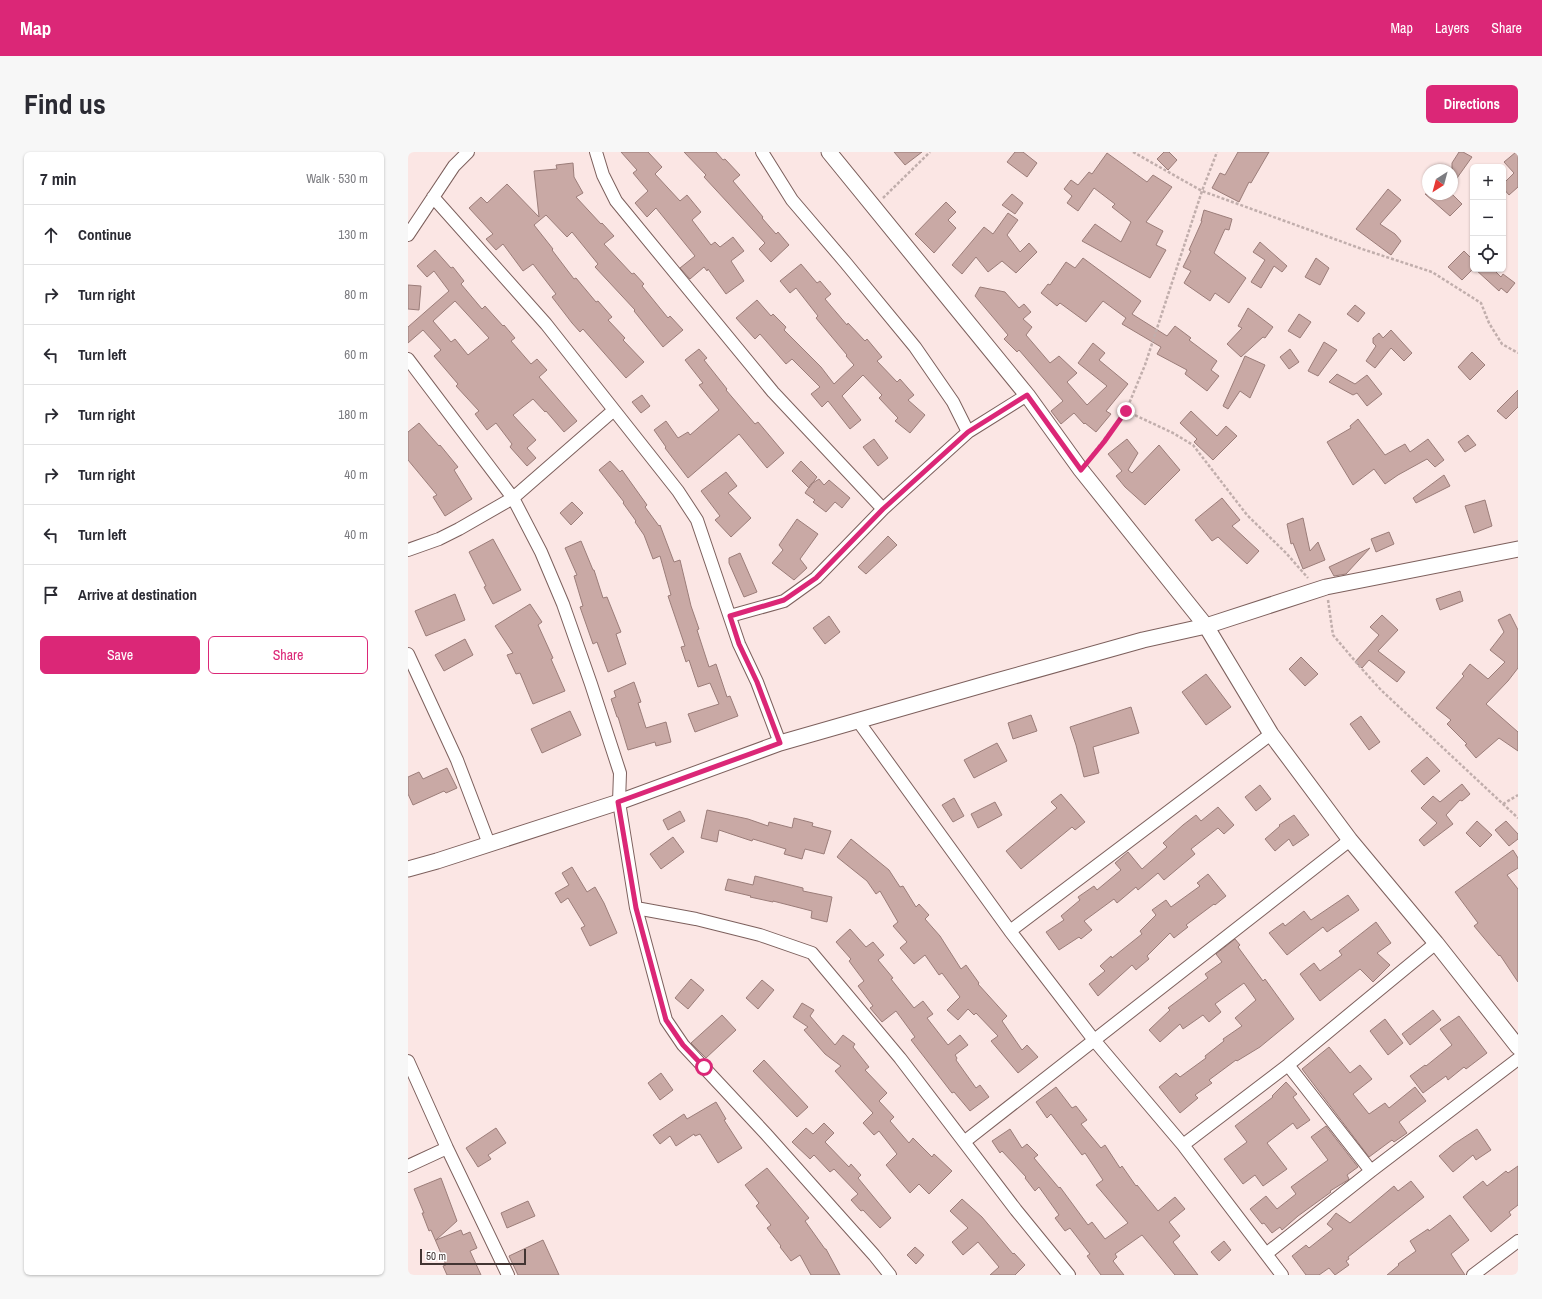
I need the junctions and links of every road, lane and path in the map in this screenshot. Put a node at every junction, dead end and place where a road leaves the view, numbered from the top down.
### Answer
1 (468, 152) edge
2 (596, 152) edge
3 (762, 152) edge
4 (829, 152) edge
5 (930, 152) edge
6 (1133, 152) edge
7 (1217, 152) edge
8 (1202, 191) junction
9 (433, 197) junction
10 (874, 207) junction
11 (408, 235) edge
12 (1518, 353) edge
13 (408, 359) edge
14 (1027, 395) junction
15 (614, 410) junction
16 (1126, 411) junction
17 (968, 432) junction
18 (1081, 470) junction
19 (513, 498) junction
20 (883, 509) junction
21 (1518, 549) edge
22 (408, 550) edge
23 (1326, 587) junction
24 (730, 616) junction
25 (1206, 626) junction
26 (408, 654) edge
27 (858, 721) junction
28 (1271, 734) junction
29 (780, 743) junction
30 (1518, 795) edge
31 (618, 802) junction
32 (1503, 804) junction
33 (1518, 818) edge
34 (1350, 840) junction
35 (489, 844) junction
36 (408, 869) edge
37 (636, 908) junction
38 (1010, 931) junction
39 (1436, 943) junction
40 (1094, 1040) junction
41 (1518, 1047) edge
42 (1518, 1059) edge
43 (408, 1061) edge
44 (1288, 1065) junction
45 (964, 1142) junction
46 (1183, 1145) junction
47 (447, 1148) junction
48 (408, 1166) edge
49 (1371, 1171) junction
50 (1518, 1241) edge
51 (1266, 1254) junction
52 (508, 1275) edge
53 (890, 1275) edge
54 (1069, 1275) edge
55 (1282, 1275) edge
56 (1473, 1275) edge

1 - 9 street
2 - 20 street
3 - 17 street
4 - 10 street
5 - 10 path
6 - 8 path
7 - 8 path
8 - 12 path
8 - 16 path
9 - 11 street
9 - 15 street
10 - 14 street
13 - 19 street
14 - 17 street
14 - 18 street
15 - 19 street
15 - 24 street
16 - 18 path
16 - 23 path
17 - 20 street
18 - 25 street
19 - 22 street
19 - 31 street
20 - 24 street
21 - 23 street
23 - 25 street
23 - 32 path
24 - 29 street
25 - 27 street
25 - 28 street
26 - 35 street
27 - 29 street
27 - 38 street
28 - 34 street
28 - 38 street
29 - 31 street
30 - 32 path
31 - 35 street
31 - 37 street
32 - 33 path
34 - 39 street
34 - 40 street
35 - 36 street
37 - 45 street
37 - 53 street
38 - 40 street
39 - 41 street
39 - 44 street
40 - 45 street
40 - 46 street
42 - 49 street
43 - 47 street
44 - 46 street
44 - 49 street
45 - 54 street
46 - 51 street
47 - 48 street
47 - 52 street
49 - 51 street
50 - 56 street
51 - 55 street

